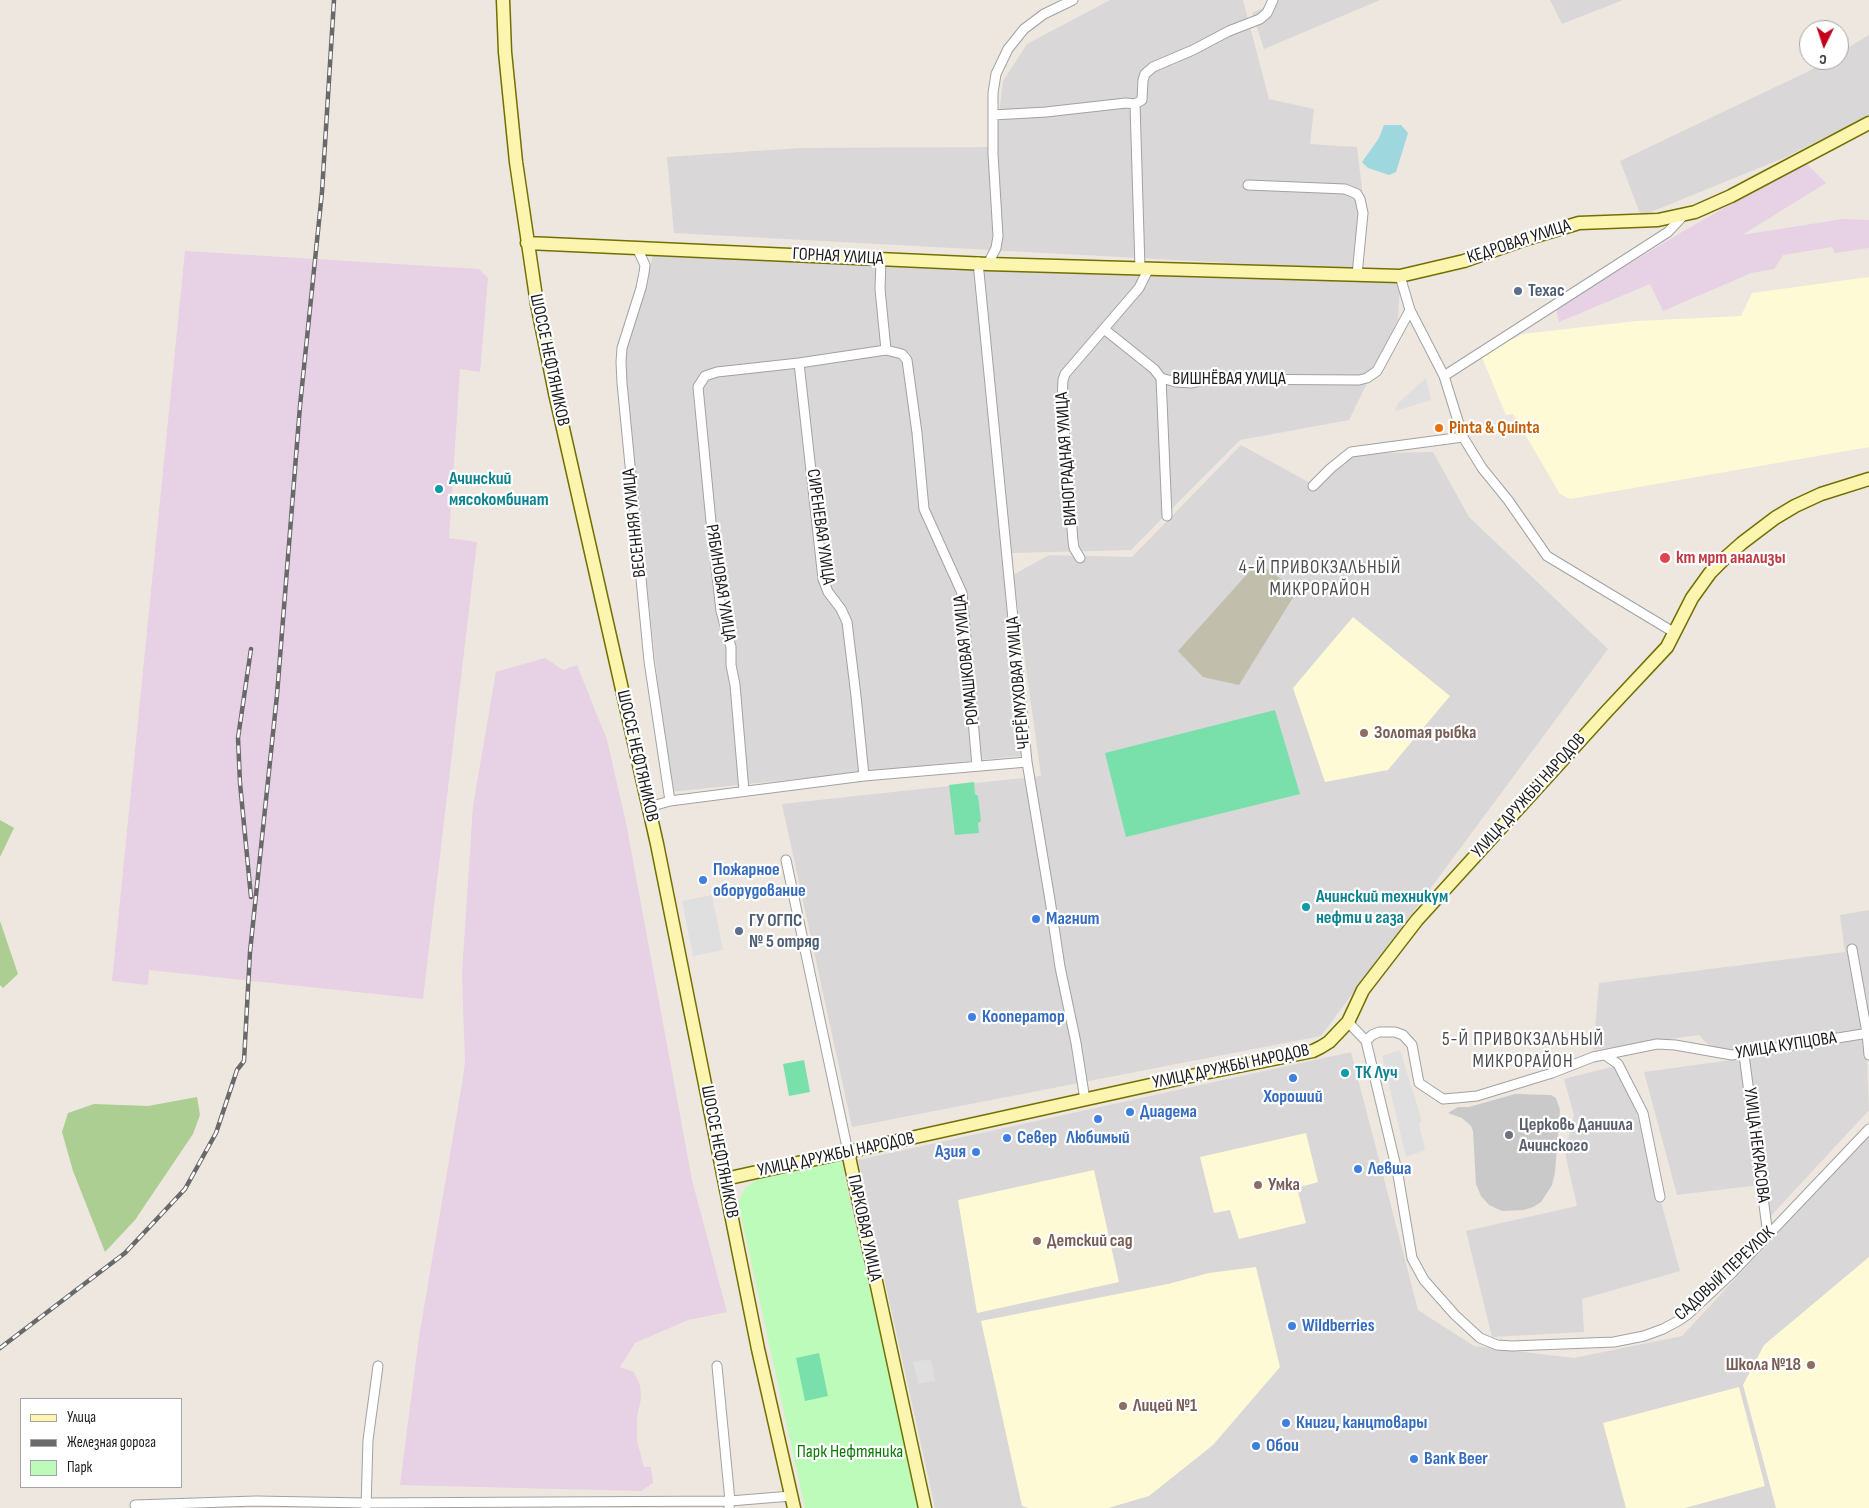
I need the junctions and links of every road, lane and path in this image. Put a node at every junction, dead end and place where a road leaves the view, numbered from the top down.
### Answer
1 (503, 0) edge
2 (1073, 0) edge
3 (1273, 0) edge
4 (1136, 104) junction
5 (993, 115) junction
6 (1869, 124) edge
7 (1248, 185) dead end
8 (1683, 216) junction
9 (527, 243) junction
10 (637, 248) junction
11 (880, 259) junction
12 (983, 263) junction
13 (1144, 268) junction
14 (1357, 275) junction
15 (1400, 276) junction
16 (1410, 310) junction
17 (1104, 329) junction
18 (886, 350) junction
19 (799, 363) junction
20 (1444, 376) junction
21 (1161, 378) junction
22 (1462, 437) junction
23 (1869, 479) edge
24 (1313, 486) dead end
25 (1167, 516) dead end
26 (1080, 558) dead end
27 (1675, 633) junction
28 (1027, 762) junction
29 (977, 766) junction
30 (864, 776) junction
31 (744, 791) junction
32 (670, 801) junction
33 (648, 808) junction
34 (786, 860) dead end
35 (1852, 950) dead end
36 (1348, 1022) junction
37 (1868, 1033) edge
38 (1366, 1041) junction
39 (1605, 1055) junction
40 (1744, 1055) junction
41 (1869, 1055) edge
42 (1085, 1100) junction
43 (1869, 1129) edge
44 (848, 1152) junction
45 (724, 1179) junction
46 (1660, 1197) dead end
47 (1768, 1235) junction
48 (378, 1366) dead end
49 (717, 1366) dead end
50 (792, 1502) edge
51 (729, 1504) edge
52 (135, 1505) dead end
53 (366, 1506) edge
54 (925, 1508) edge

1 - 9 street, ШОССЕ НЕФТЯНИКОВ
2 - 5 street, ЧЕРЁМУХОВАЯ УЛИЦА
3 - 4 street, ВИНОГРАДНАЯ УЛИЦА
4 - 5 street
4 - 13 street, ВИНОГРАДНАЯ УЛИЦА
5 - 12 street, ЧЕРЁМУХОВАЯ УЛИЦА
6 - 8 street, КЕДРОВАЯ УЛИЦА
7 - 14 street
8 - 15 street, КЕДРОВАЯ УЛИЦА
8 - 20 street
9 - 10 street, ГОРНАЯ УЛИЦА
9 - 33 street, ШОССЕ НЕФТЯНИКОВ
10 - 11 street, ГОРНАЯ УЛИЦА
10 - 32 street, ВЕСЕННЯЯ УЛИЦА
11 - 12 street, ГОРНАЯ УЛИЦА
11 - 18 street
12 - 13 street, ГОРНАЯ УЛИЦА
12 - 28 street, ЧЕРЁМУХОВАЯ УЛИЦА
13 - 14 street, КЕДРОВАЯ УЛИЦА
13 - 17 street, ВИНОГРАДНАЯ УЛИЦА
14 - 15 street, КЕДРОВАЯ УЛИЦА
15 - 16 street
16 - 20 street
16 - 21 street, ВИШНЁВАЯ УЛИЦА
17 - 21 street, ВИШНЁВАЯ УЛИЦА
17 - 26 street, ВИНОГРАДНАЯ УЛИЦА
18 - 19 street
18 - 29 street, РОМАШКОВАЯ УЛИЦА
19 - 30 street, СИРЕНЕВАЯ УЛИЦА
19 - 31 street, РЯБИНОВАЯ УЛИЦА
20 - 22 street
21 - 25 street
22 - 24 street
22 - 27 street
23 - 27 street, УЛИЦА ДРУЖБЫ НАРОДОВ
27 - 36 street, УЛИЦА ДРУЖБЫ НАРОДОВ
28 - 29 street
28 - 42 street, ЧЕРЁМУХОВАЯ УЛИЦА
29 - 30 street
30 - 31 street
31 - 32 street
32 - 33 street
33 - 45 street, ШОССЕ НЕФТЯНИКОВ
34 - 44 street, ПАРКОВАЯ УЛИЦА
35 - 37 street
36 - 38 street
36 - 42 street, УЛИЦА ДРУЖБЫ НАРОДОВ
37 - 40 street, УЛИЦА КУПЦОВА
37 - 41 street
38 - 39 street, УЛИЦА КУПЦОВА
38 - 47 street, САДОВЫЙ ПЕРЕУЛОК
39 - 40 street, УЛИЦА КУПЦОВА
39 - 46 street
40 - 47 street, УЛИЦА НЕКРАСОВА
42 - 44 street, УЛИЦА ДРУЖБЫ НАРОДОВ
43 - 47 street, САДОВЫЙ ПЕРЕУЛОК
44 - 45 street, УЛИЦА ДРУЖБЫ НАРОДОВ
44 - 54 street, ПАРКОВАЯ УЛИЦА
45 - 50 street, ШОССЕ НЕФТЯНИКОВ
48 - 53 street
49 - 51 street
50 - 51 street
51 - 53 street
52 - 53 street

